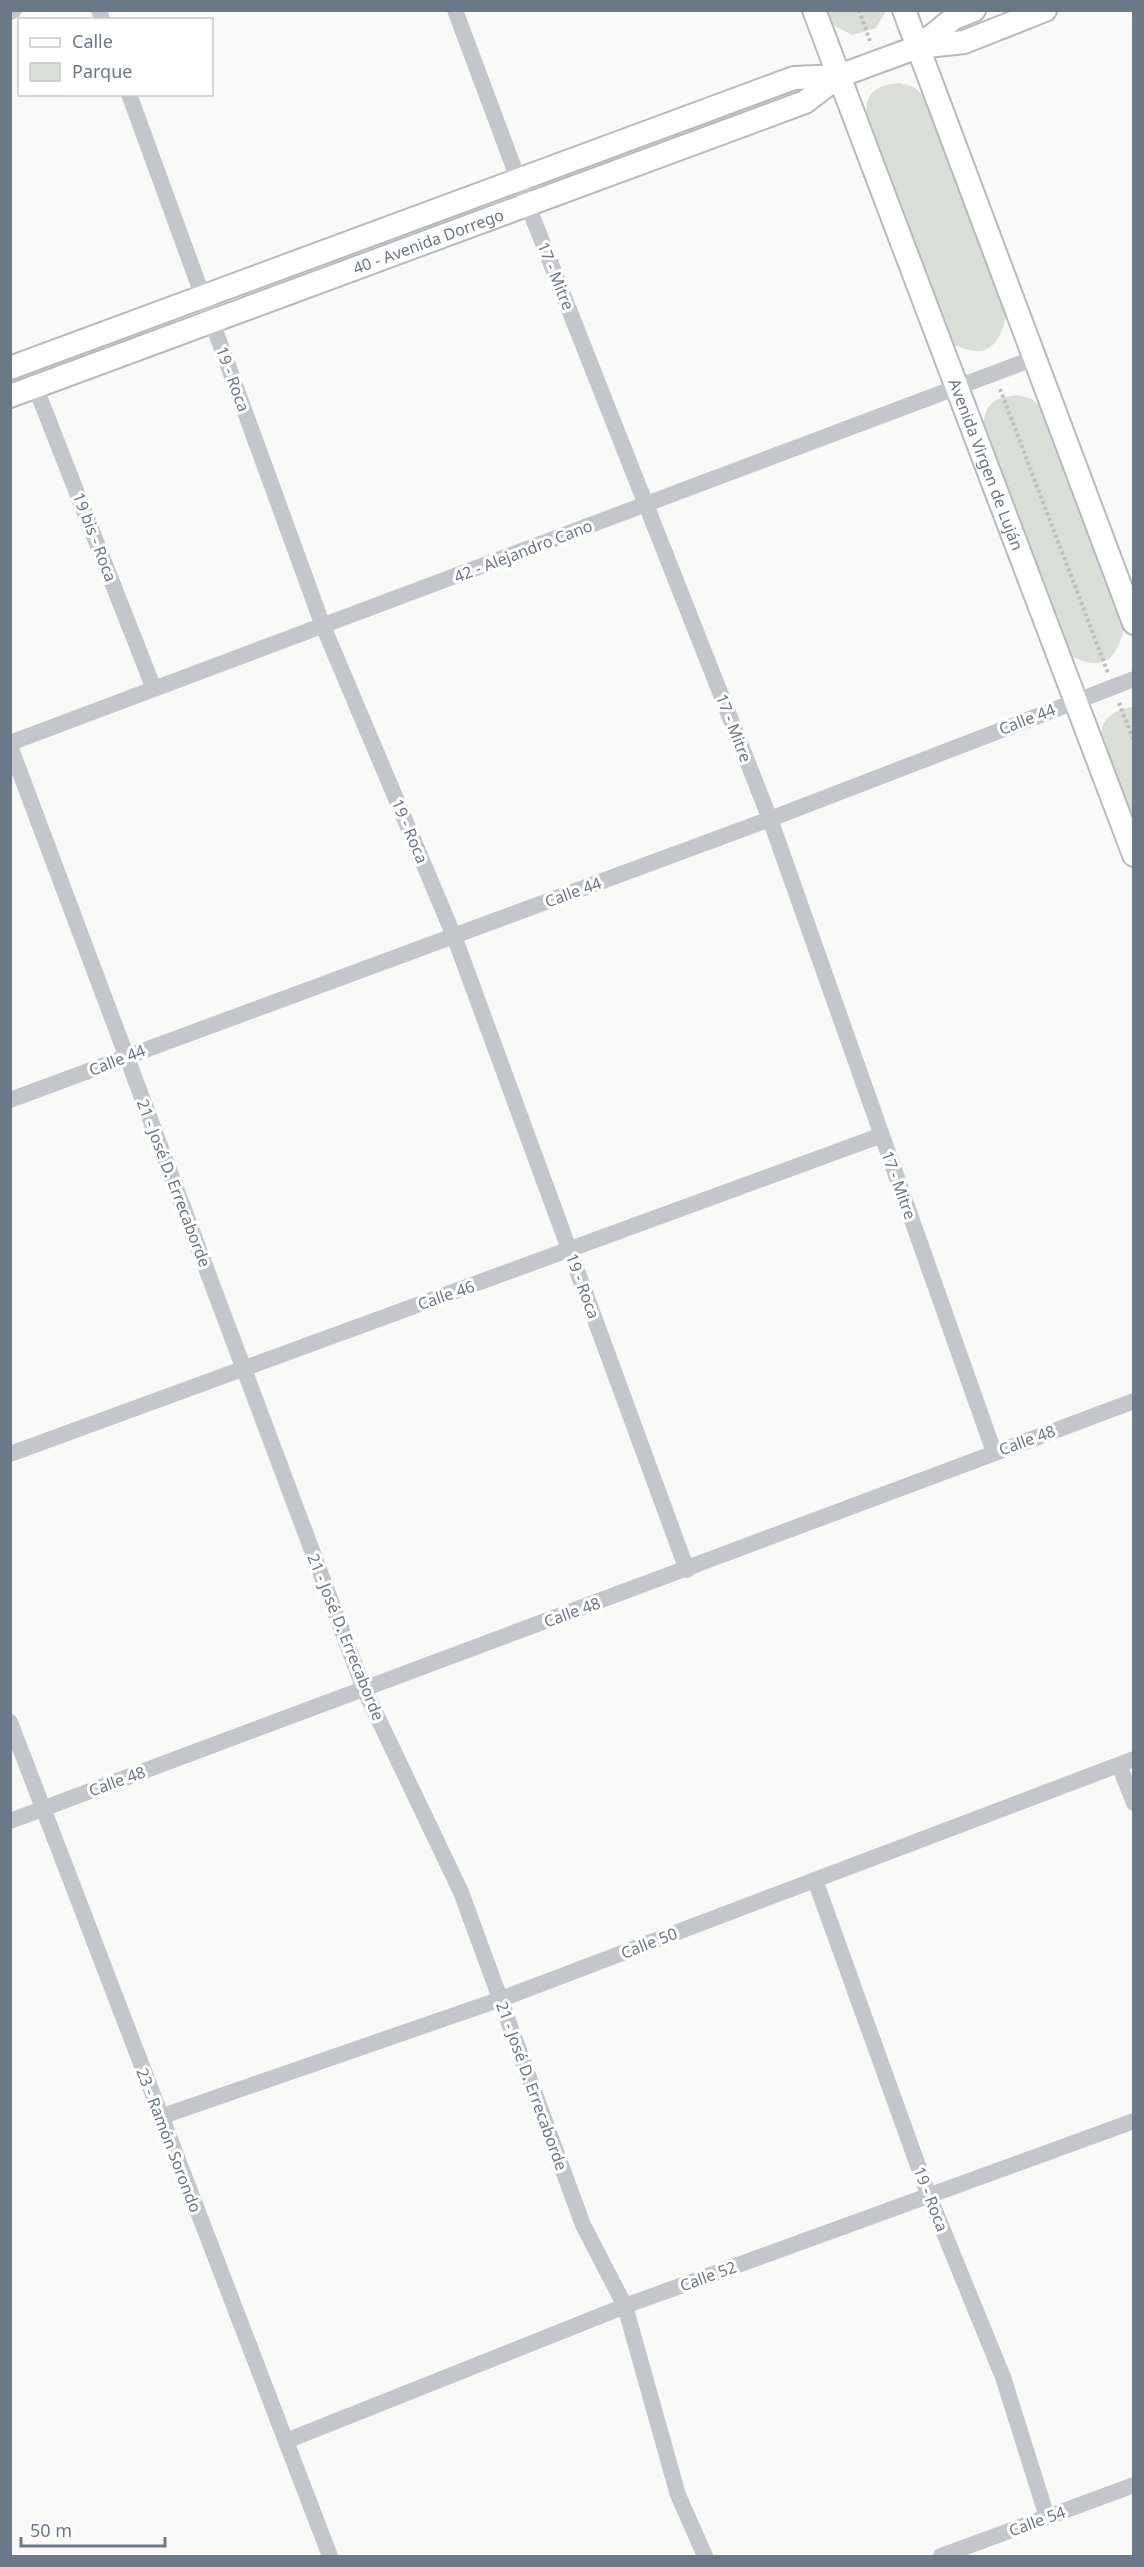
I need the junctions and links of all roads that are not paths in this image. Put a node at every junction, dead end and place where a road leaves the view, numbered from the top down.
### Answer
1 (455, 10) edge
2 (814, 10) edge
3 (904, 10) edge
4 (974, 10) edge
5 (1044, 10) edge
6 (918, 47) junction
7 (839, 76) junction
8 (130, 96) edge
9 (519, 179) junction
10 (527, 203) junction
11 (202, 296) junction
12 (211, 320) junction
13 (1035, 358) junction
14 (10, 368) edge
15 (35, 386) junction
16 (956, 388) junction
17 (10, 396) edge
18 (646, 504) junction
19 (1134, 623) edge
20 (323, 627) junction
21 (1134, 679) edge
22 (154, 688) junction
23 (1075, 701) junction
24 (10, 744) edge
25 (770, 819) junction
26 (1134, 855) edge
27 (454, 936) junction
28 (127, 1057) junction
29 (10, 1100) edge
30 (882, 1135) junction
31 (570, 1251) junction
32 (243, 1367) junction
33 (1134, 1401) edge
34 (994, 1452) junction
35 (10, 1454) edge
36 (687, 1570) junction
37 (363, 1689) junction
38 (10, 1722) edge
39 (1126, 1762) edge
40 (1134, 1803) edge
41 (42, 1809) junction
42 (10, 1821) edge
43 (815, 1880) junction
44 (501, 1999) junction
45 (160, 2117) junction
46 (1134, 2121) edge
47 (929, 2196) junction
48 (625, 2306) junction
49 (285, 2442) junction
50 (1134, 2485) edge
51 (1047, 2517) junction
52 (330, 2556) edge
53 (705, 2556) edge
54 (941, 2556) edge

1 - 9 street, 17 - Mitre
2 - 7 street, Avenida Virgen de Luján
3 - 6 street
4 - 6 street, 40 - Avenida Dorrego
5 - 6 street, 40 - Avenida Dorrego
6 - 7 street, 40 - Avenida Dorrego
6 - 13 street
7 - 9 street, 40 - Avenida Dorrego
7 - 10 street, 40 - Avenida Dorrego
7 - 16 street, Avenida Virgen de Luján
8 - 11 street, 19 - Roca
9 - 10 street, 17 - Mitre
9 - 11 street, 40 - Avenida Dorrego
10 - 12 street, 40 - Avenida Dorrego
10 - 18 street, 17 - Mitre
11 - 12 street, 19 - Roca
11 - 14 street, 40 - Avenida Dorrego
12 - 15 street, 40 - Avenida Dorrego
12 - 20 street, 19 - Roca
13 - 16 street, 42 - Alejandro Cano
13 - 19 street
15 - 17 street, 40 - Avenida Dorrego
15 - 22 street, 19 bis - Roca
16 - 18 street, 42 - Alejandro Cano
16 - 23 street, Avenida Virgen de Luján
18 - 20 street, 42 - Alejandro Cano
18 - 25 street, 17 - Mitre
20 - 22 street, 42 - Alejandro Cano
20 - 27 street, 19 - Roca
21 - 23 street, Calle 44
22 - 24 street, 42 - Alejandro Cano
23 - 25 street, Calle 44
23 - 26 street, Avenida Virgen de Luján
24 - 28 street, 21 - José D. Errecaborde
25 - 27 street, Calle 44
25 - 30 street, 17 - Mitre
27 - 28 street, Calle 44
27 - 31 street, 19 - Roca
28 - 29 street, Calle 44
28 - 32 street, 21 - José D. Errecaborde
30 - 31 street, Calle 46
30 - 34 street, 17 - Mitre
31 - 32 street, Calle 46
31 - 36 street, 19 - Roca
32 - 35 street, Calle 46
32 - 37 street, 21 - José D. Errecaborde
33 - 34 street, Calle 48
34 - 36 street, Calle 48
36 - 37 street, Calle 48
37 - 41 street, Calle 48
37 - 44 street, 21 - José D. Errecaborde
38 - 41 street, 23 - Ramón Sorondo
39 - 40 street
39 - 43 street, Calle 50
41 - 42 street, Calle 48
41 - 45 street, 23 - Ramón Sorondo
43 - 44 street, Calle 50
43 - 47 street, 19 - Roca
44 - 45 street, Calle 50
44 - 48 street, 21 - José D. Errecaborde
45 - 49 street, 23 - Ramón Sorondo
46 - 47 street, Calle 52
47 - 48 street, Calle 52
47 - 51 street, 19 - Roca
48 - 49 street, Calle 52
48 - 53 street, 21 - José D. Errecaborde
49 - 52 street, 23 - Ramón Sorondo
50 - 51 street, Calle 54
51 - 54 street, Calle 54

